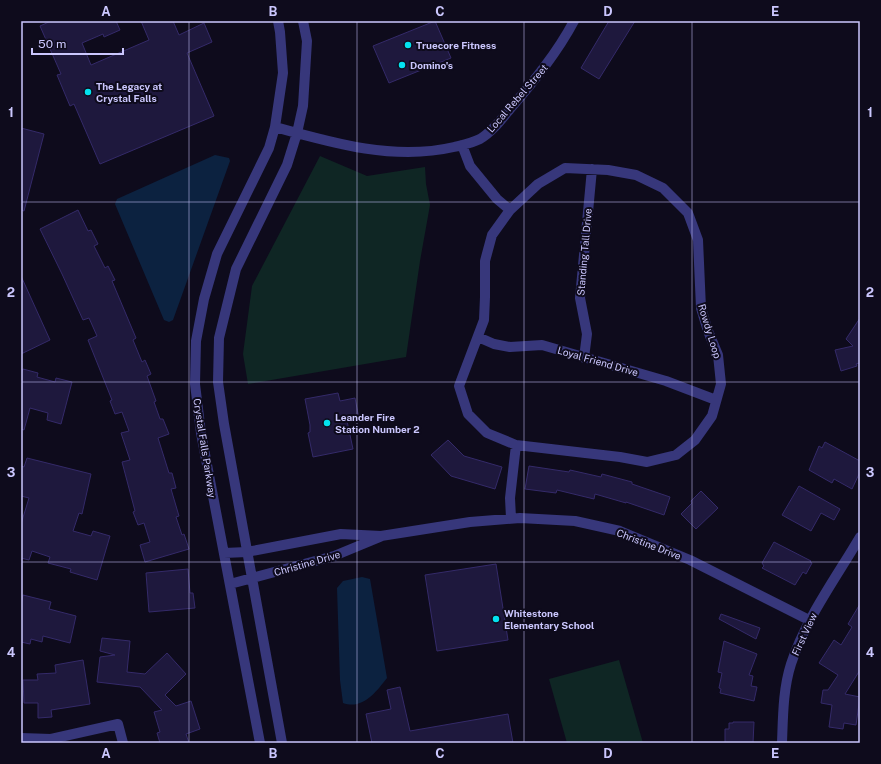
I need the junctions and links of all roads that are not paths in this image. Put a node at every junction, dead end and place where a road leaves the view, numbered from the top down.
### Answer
1 (278, 21) edge
2 (303, 21) edge
3 (574, 21) edge
4 (275, 127) junction
5 (297, 133) junction
6 (462, 145) junction
7 (592, 169) junction
8 (510, 210) junction
9 (478, 337) junction
10 (584, 358) junction
11 (716, 400) junction
12 (516, 445) junction
13 (512, 518) junction
14 (382, 536) junction
15 (860, 537) edge
16 (247, 552) junction
17 (224, 553) junction
18 (252, 579) junction
19 (230, 584) junction
20 (809, 620) junction
21 (21, 738) edge
22 (123, 743) edge
23 (260, 743) edge
24 (282, 743) edge
25 (782, 743) edge

1 - 4 street, Crystal Falls Parkway
2 - 5 street
3 - 6 street, Local Rebel Street
4 - 5 street, Local Rebel Street
4 - 17 street, Crystal Falls Parkway
5 - 6 street, Local Rebel Street
5 - 16 street
6 - 8 street
7 - 8 street, Rowdy Loop
7 - 10 street, Standing Tall Drive
7 - 11 street, Rowdy Loop
8 - 9 street, Rowdy Loop
9 - 10 street, Loyal Friend Drive
9 - 12 street, Rowdy Loop
10 - 11 street, Loyal Friend Drive
11 - 12 street, Rowdy Loop
12 - 13 street
13 - 14 street, Christine Drive
13 - 20 street, Christine Drive
14 - 16 street, Christine Drive
14 - 18 street, Christine Drive
15 - 20 street, First View
16 - 17 street, Christine Drive
16 - 18 street
17 - 19 street, Crystal Falls Parkway
18 - 19 street, Christine Drive
18 - 24 street
19 - 23 street, Crystal Falls Parkway
20 - 25 street, First View
21 - 22 street

